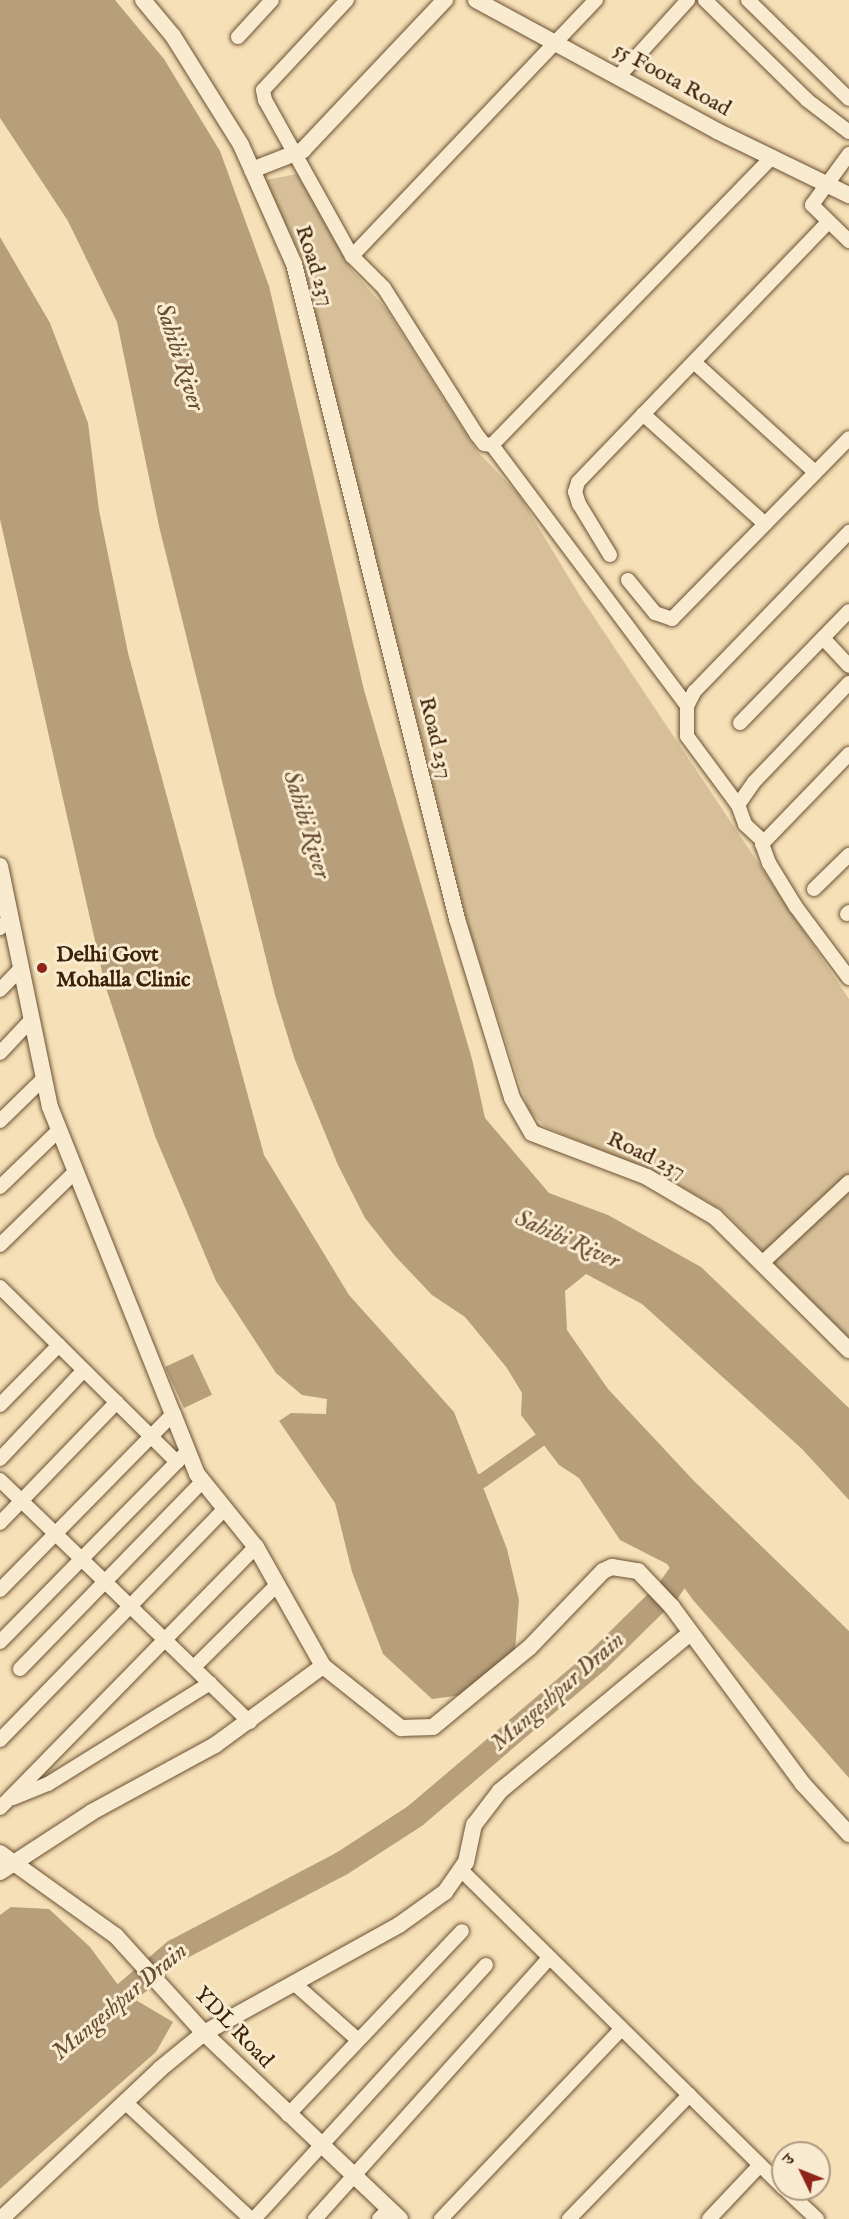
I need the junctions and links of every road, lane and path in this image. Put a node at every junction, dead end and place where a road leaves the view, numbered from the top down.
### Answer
1 (143, 0) edge
2 (272, 0) edge
3 (347, 0) edge
4 (445, 0) edge
5 (476, 0) edge
6 (596, 0) edge
7 (688, 0) edge
8 (705, 0) edge
9 (748, 0) edge
10 (238, 37) dead end
11 (557, 41) junction
12 (619, 76) junction
13 (849, 99) edge
14 (849, 132) edge
15 (296, 153) junction
16 (849, 154) edge
17 (772, 157) junction
18 (252, 170) junction
19 (826, 184) junction
20 (849, 195) edge
21 (827, 223) junction
22 (849, 241) edge
23 (352, 256) junction
24 (694, 362) junction
25 (643, 414) junction
26 (849, 438) edge
27 (492, 445) junction
28 (815, 472) junction
29 (765, 524) junction
30 (849, 532) edge
31 (610, 555) dead end
32 (628, 580) dead end
33 (849, 611) edge
34 (823, 638) junction
35 (849, 666) edge
36 (849, 683) edge
37 (687, 706) junction
38 (740, 723) dead end
39 (849, 754) edge
40 (738, 805) junction
41 (764, 842) junction
42 (849, 855) edge
43 (0, 866) edge
44 (814, 889) dead end
45 (4, 917) edge
46 (21, 968) junction
47 (849, 978) edge
48 (0, 990) edge
49 (32, 1019) junction
50 (0, 1053) edge
51 (44, 1078) junction
52 (0, 1121) edge
53 (59, 1130) junction
54 (76, 1171) junction
55 (849, 1182) edge
56 (0, 1187) edge
57 (0, 1245) edge
58 (762, 1263) junction
59 (0, 1287) edge
60 (59, 1345) junction
61 (849, 1350) edge
62 (84, 1370) junction
63 (117, 1402) junction
64 (0, 1405) edge
65 (173, 1414) junction
66 (151, 1436) junction
67 (182, 1457) junction
68 (0, 1459) edge
69 (0, 1480) edge
70 (203, 1481) junction
71 (21, 1500) junction
72 (225, 1509) junction
73 (0, 1523) edge
74 (54, 1533) junction
75 (256, 1547) junction
76 (81, 1559) junction
77 (105, 1582) junction
78 (278, 1584) junction
79 (0, 1590) edge
80 (131, 1606) junction
81 (690, 1633) junction
82 (165, 1640) junction
83 (0, 1642) edge
84 (323, 1666) junction
85 (194, 1667) junction
86 (21, 1669) dead end
87 (210, 1683) junction
88 (250, 1722) junction
89 (0, 1740) edge
90 (4, 1804) edge
91 (849, 1834) edge
92 (4, 1863) edge
93 (461, 1870) junction
94 (462, 1931) dead end
95 (549, 1958) junction
96 (486, 1965) dead end
97 (296, 1985) junction
98 (621, 2029) junction
99 (204, 2033) junction
100 (358, 2040) junction
101 (689, 2095) junction
102 (125, 2102) junction
103 (288, 2115) junction
104 (319, 2144) junction
105 (760, 2165) junction
106 (771, 2176) edge
107 (353, 2177) junction
108 (798, 2201) edge
109 (389, 2216) edge
110 (1, 2219) edge
111 (253, 2219) edge
112 (315, 2219) edge
113 (441, 2219) edge
114 (569, 2219) edge
115 (709, 2219) edge
116 (817, 2219) edge

1 - 18 street, Road 237
2 - 10 street
3 - 15 street
4 - 15 street
5 - 11 street, 55 Foota Road
6 - 11 street
7 - 12 street
8 - 14 street
9 - 13 street
11 - 12 street, 55 Foota Road
11 - 23 street
12 - 17 street, 55 Foota Road
15 - 18 street
15 - 23 street
16 - 19 street
17 - 19 street, 55 Foota Road
17 - 27 street
18 - 58 street, Road 237
19 - 20 street, 55 Foota Road
19 - 21 street
21 - 22 street
21 - 24 street
23 - 27 street
24 - 25 street
24 - 28 street
25 - 29 street
25 - 31 street
26 - 28 street
27 - 37 street
28 - 29 street
29 - 32 street
30 - 37 street
33 - 34 street
34 - 35 street
34 - 38 street
36 - 40 street
37 - 40 street
39 - 41 street
40 - 41 street
41 - 47 street
42 - 44 street
43 - 45 street
45 - 46 street
46 - 48 street
46 - 49 street
49 - 50 street
49 - 51 street
51 - 52 street
51 - 53 street
53 - 54 street
53 - 56 street
54 - 57 street
54 - 65 street
55 - 58 street
58 - 61 street, Road 237
59 - 60 street
60 - 62 street
60 - 64 street
62 - 63 street
62 - 68 street
63 - 66 street
63 - 71 street
65 - 66 street
65 - 67 street
66 - 67 street
66 - 74 street
67 - 70 street
67 - 76 street
69 - 71 street
70 - 72 street
70 - 77 street
71 - 73 street
71 - 74 street
72 - 75 street
72 - 80 street
74 - 76 street
74 - 79 street
75 - 78 street
75 - 82 street
76 - 77 street
76 - 83 street
77 - 80 street
77 - 86 street
78 - 84 street
78 - 85 street
80 - 82 street
80 - 89 street
81 - 84 street
81 - 91 street
81 - 93 street
82 - 85 street
82 - 90 street
84 - 88 street
85 - 87 street
87 - 88 street
87 - 90 street
88 - 92 street
92 - 99 street, YDL Road
93 - 95 street
93 - 97 street
94 - 100 street
95 - 98 street
95 - 107 street
96 - 104 street
97 - 99 street
97 - 100 street
98 - 101 street
98 - 113 street
99 - 102 street
99 - 103 street, YDL Road
100 - 103 street
101 - 105 street
101 - 114 street
102 - 110 street
102 - 111 street
103 - 104 street, YDL Road
104 - 107 street, YDL Road
104 - 111 street
105 - 106 street
105 - 115 street
107 - 109 street, YDL Road
107 - 112 street
108 - 116 street

